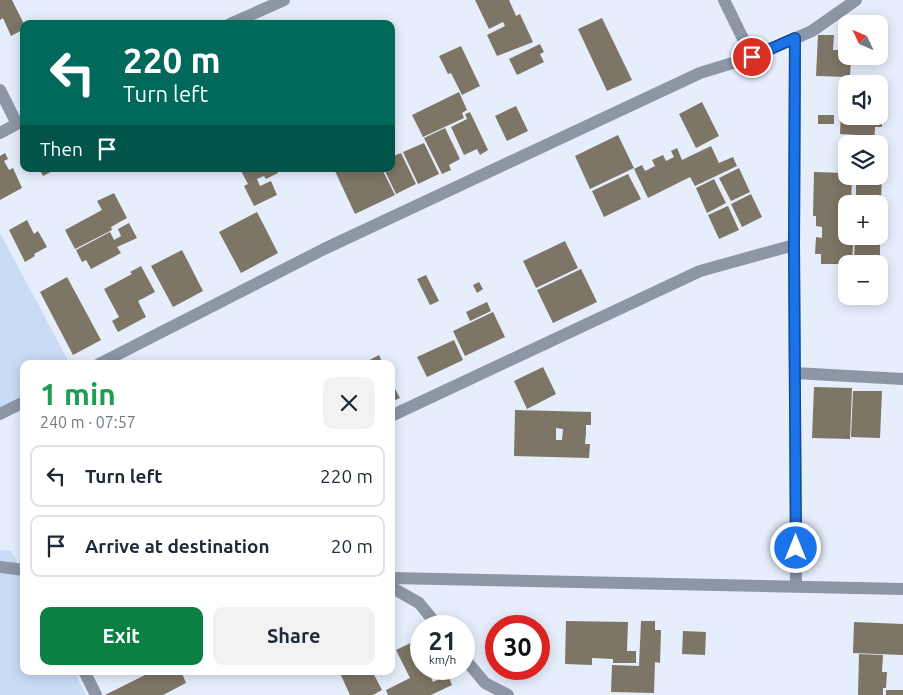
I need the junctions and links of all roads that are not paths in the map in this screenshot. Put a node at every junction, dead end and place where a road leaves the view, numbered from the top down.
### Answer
1 (284, 0) edge
2 (724, 0) edge
3 (856, 0) edge
4 (239, 20) edge
5 (795, 38) junction
6 (752, 57) junction
7 (0, 90) edge
8 (20, 122) edge
9 (0, 133) edge
10 (794, 245) junction
11 (107, 360) edge
12 (795, 373) junction
13 (903, 379) edge
14 (20, 404) edge
15 (0, 414) edge
16 (395, 414) edge
17 (0, 567) edge
18 (20, 570) edge
19 (395, 578) edge
20 (796, 587) junction
21 (395, 589) edge
22 (903, 589) edge
23 (428, 615) edge
24 (475, 673) edge
25 (86, 675) edge
26 (487, 689) edge
27 (96, 695) edge
28 (508, 695) edge

1 - 4 street
2 - 6 street
3 - 5 street
5 - 6 street
5 - 10 street
6 - 11 street
7 - 8 street
8 - 9 street
10 - 12 street
10 - 16 street
12 - 13 street
12 - 20 street
14 - 15 street
17 - 18 street
19 - 20 street
20 - 22 street
21 - 23 street
24 - 26 street
25 - 27 street
26 - 28 street

